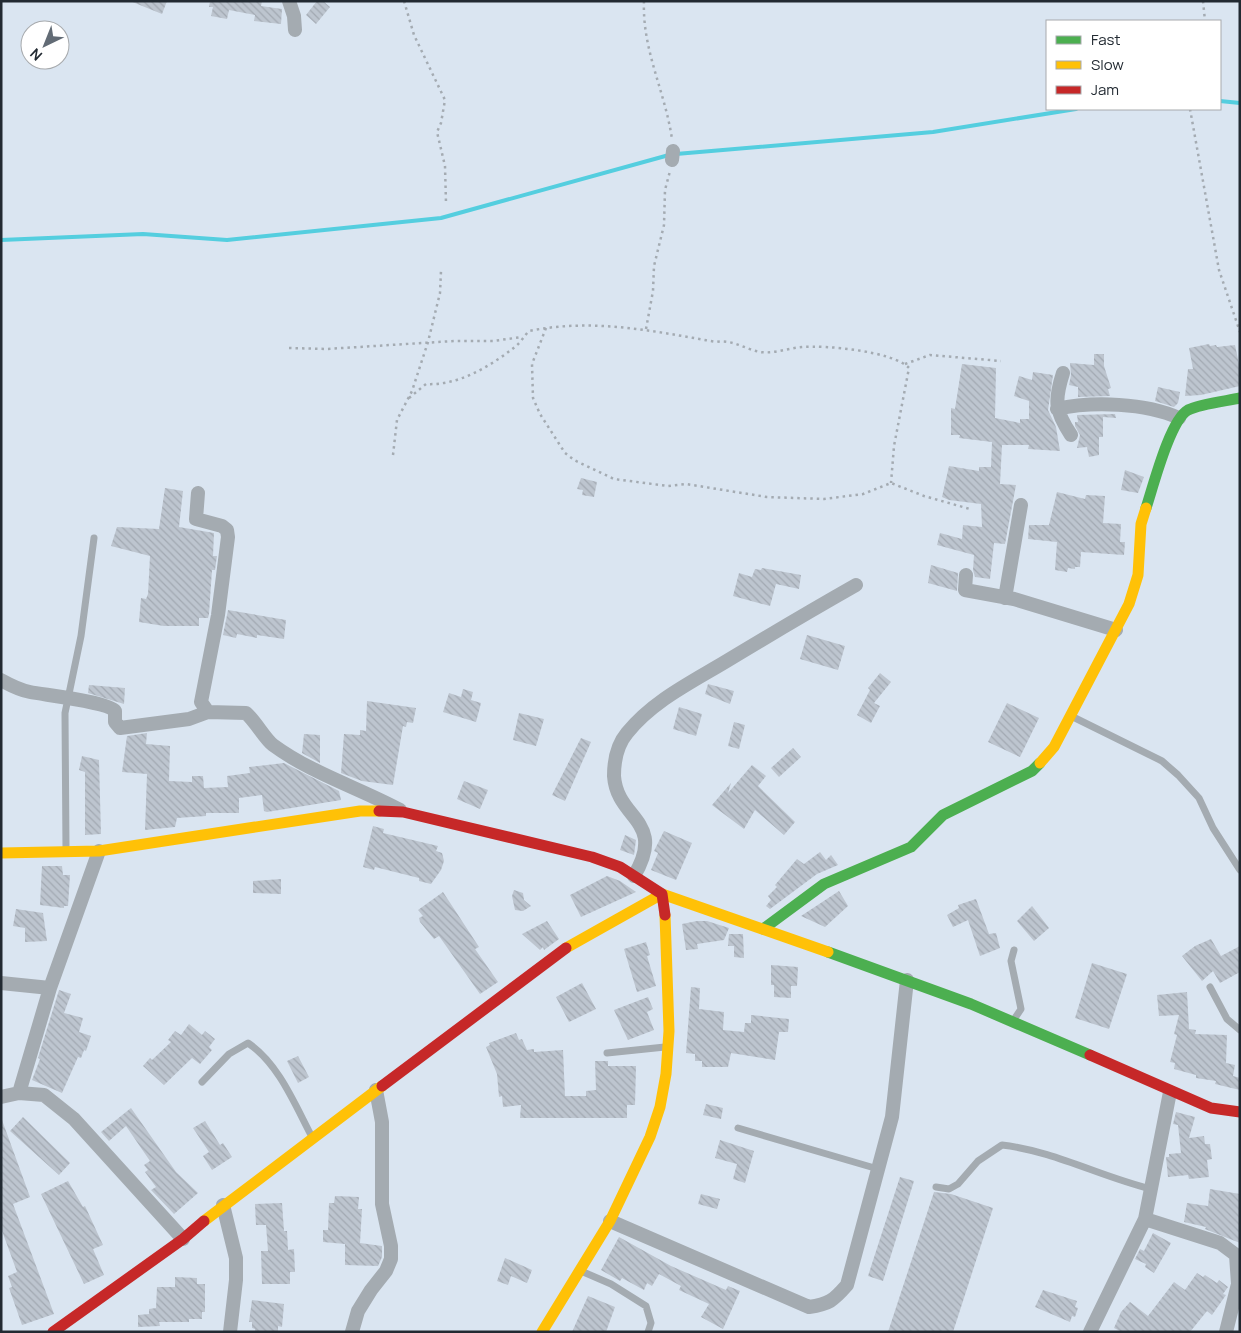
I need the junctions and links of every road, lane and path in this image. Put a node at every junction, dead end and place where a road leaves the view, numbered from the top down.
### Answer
1 (289, 1) edge
2 (404, 1) edge
3 (644, 1) edge
4 (1203, 1) edge
5 (1205, 20) edge
6 (294, 30) dead end
7 (1190, 110) edge
8 (446, 203) dead end
9 (441, 271) dead end
10 (546, 328) junction
11 (646, 329) junction
12 (1240, 332) edge
13 (523, 337) junction
14 (428, 342) junction
15 (289, 348) dead end
16 (1001, 361) dead end
17 (905, 364) junction
18 (1063, 373) dead end
19 (409, 398) junction
20 (1240, 398) edge
21 (1057, 409) junction
22 (1179, 418) junction
23 (1071, 435) dead end
24 (393, 455) dead end
25 (891, 483) junction
26 (198, 493) dead end
27 (1021, 505) dead end
28 (970, 509) dead end
29 (94, 538) dead end
30 (966, 574) dead end
31 (856, 585) dead end
32 (1006, 598) junction
33 (1116, 630) junction
34 (1, 680) edge
35 (69, 697) junction
36 (208, 712) junction
37 (1071, 716) junction
38 (403, 812) junction
39 (99, 851) junction
40 (66, 852) junction
41 (1, 853) edge
42 (1239, 868) edge
43 (634, 876) junction
44 (662, 894) junction
45 (763, 929) junction
46 (1014, 950) dead end
47 (907, 980) junction
48 (1, 983) edge
49 (1210, 987) dead end
50 (50, 988) junction
51 (1013, 1021) junction
52 (1240, 1030) edge
53 (668, 1047) junction
54 (607, 1053) dead end
55 (202, 1082) dead end
56 (376, 1090) junction
57 (1170, 1092) junction
58 (19, 1093) junction
59 (1, 1097) edge
60 (1240, 1112) edge
61 (738, 1128) dead end
62 (312, 1138) junction
63 (878, 1169) junction
64 (936, 1187) dead end
65 (1152, 1189) junction
66 (222, 1205) junction
67 (1145, 1219) junction
68 (610, 1221) junction
69 (183, 1239) junction
70 (578, 1270) junction
71 (57, 1330) edge
72 (230, 1332) edge
73 (352, 1332) edge
74 (542, 1332) edge
75 (648, 1332) edge
76 (1090, 1332) edge
77 (1226, 1332) edge

1 - 6 street
2 - 8 path
3 - 11 path
4 - 5 path
7 - 12 path
9 - 14 path
10 - 11 path
10 - 13 path
10 - 25 path
11 - 17 path
13 - 14 path
13 - 19 path
14 - 15 path
14 - 19 path
16 - 17 path
17 - 25 path
18 - 21 street
19 - 24 path
20 - 22 street
21 - 22 street
21 - 23 street
22 - 33 street
25 - 28 path
26 - 36 street
27 - 32 street
29 - 35 lane
30 - 32 street
31 - 43 street
32 - 33 street
33 - 37 street
34 - 35 street
35 - 36 street
35 - 40 lane
36 - 38 street
37 - 42 lane
37 - 45 street
38 - 39 street
38 - 43 street
39 - 40 street
39 - 50 street
40 - 41 street
43 - 44 street
44 - 45 street
44 - 53 street
44 - 56 street
45 - 47 street
46 - 51 lane
47 - 51 street
47 - 63 street
48 - 50 street
49 - 52 lane
50 - 58 street
51 - 57 street
53 - 54 lane
53 - 68 street
55 - 62 lane
56 - 62 street
56 - 73 street
57 - 60 street
57 - 65 street
58 - 59 street
58 - 69 street
61 - 63 lane
62 - 66 street
63 - 68 street
64 - 65 lane
65 - 67 street
66 - 69 street
66 - 72 street
67 - 76 street
67 - 77 street
68 - 70 street
69 - 71 street
70 - 74 street
70 - 75 lane

